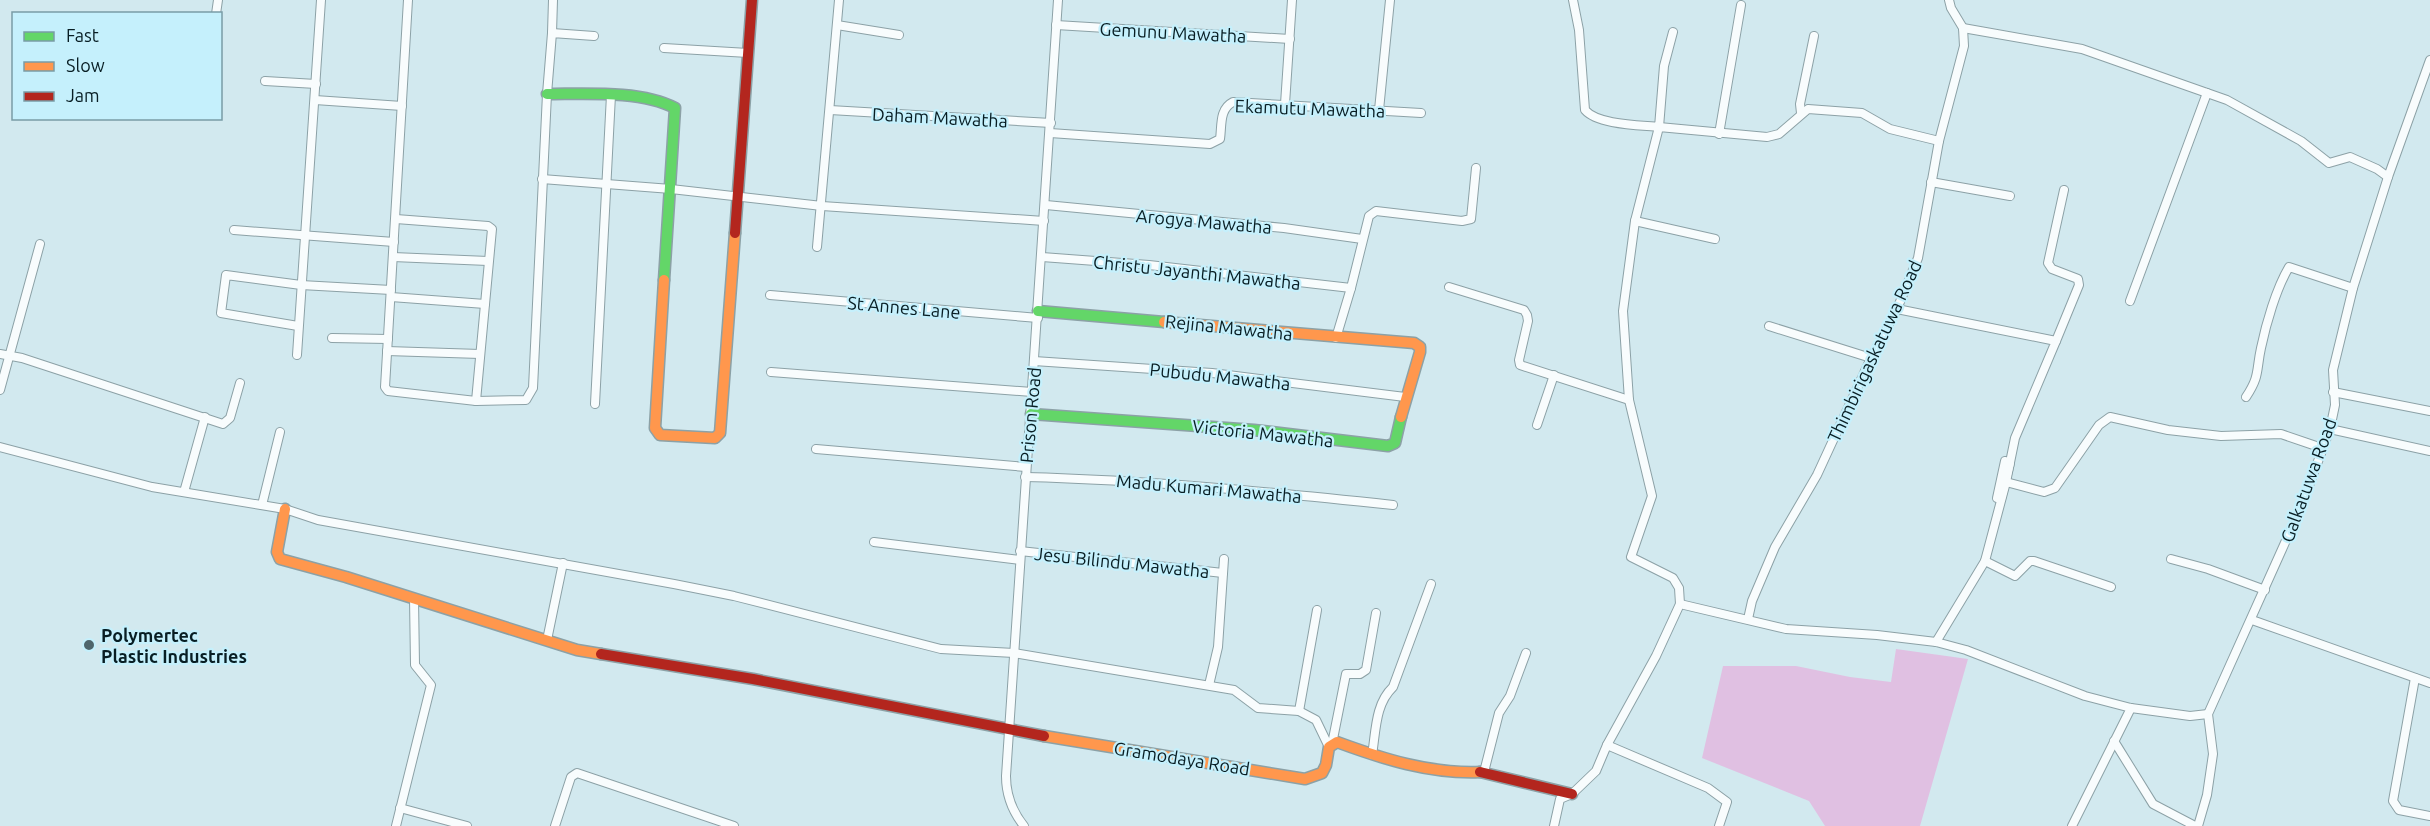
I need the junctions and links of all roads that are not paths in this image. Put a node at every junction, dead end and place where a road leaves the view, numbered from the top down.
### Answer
1 (321, 0) edge
2 (408, 0) edge
3 (553, 0) edge
4 (752, 0) edge
5 (839, 0) edge
6 (1058, 0) edge
7 (1292, 0) edge
8 (1390, 0) edge
9 (1573, 0) edge
10 (1950, 0) edge
11 (1741, 5) dead end
12 (837, 25) junction
13 (1056, 25) junction
14 (1963, 28) junction
15 (1673, 32) dead end
16 (552, 33) junction
17 (899, 35) dead end
18 (594, 36) dead end
19 (1814, 36) dead end
20 (1290, 39) junction
21 (664, 48) dead end
22 (748, 53) junction
23 (2430, 60) edge
24 (265, 81) dead end
25 (316, 84) junction
26 (2207, 93) junction
27 (547, 94) junction
28 (611, 95) junction
29 (315, 100) junction
30 (1285, 104) junction
31 (402, 106) junction
32 (830, 110) junction
33 (1379, 110) junction
34 (1421, 113) dead end
35 (1801, 113) junction
36 (1051, 123) junction
37 (1659, 127) junction
38 (1050, 133) junction
39 (1719, 134) junction
40 (1940, 141) junction
41 (1476, 168) dead end
42 (2388, 177) junction
43 (542, 179) junction
44 (1931, 182) junction
45 (608, 184) junction
46 (671, 189) junction
47 (2064, 190) dead end
48 (2010, 196) dead end
49 (736, 197) junction
50 (1046, 205) junction
51 (822, 206) junction
52 (396, 219) junction
53 (1044, 221) junction
54 (1635, 221) junction
55 (234, 230) dead end
56 (305, 237) junction
57 (1362, 239) junction
58 (1716, 239) dead end
59 (393, 243) junction
60 (40, 244) dead end
61 (817, 247) dead end
62 (393, 257) junction
63 (1042, 257) junction
64 (488, 261) junction
65 (301, 285) junction
66 (1449, 287) dead end
67 (1351, 288) junction
68 (2353, 288) junction
69 (391, 294) junction
70 (770, 295) dead end
71 (2130, 301) dead end
72 (485, 304) junction
73 (1897, 309) junction
74 (1038, 315) junction
75 (298, 326) junction
76 (1769, 326) dead end
77 (332, 338) dead end
78 (1335, 338) junction
79 (388, 339) junction
80 (2056, 341) junction
81 (1420, 347) joint
82 (387, 351) junction
83 (480, 354) junction
84 (4, 355) edge
85 (297, 355) dead end
86 (1871, 357) junction
87 (1034, 361) junction
88 (771, 372) dead end
89 (1554, 375) junction
90 (240, 383) dead end
91 (0, 390) edge
92 (1032, 392) junction
93 (2333, 392) junction
94 (1405, 397) junction
95 (2246, 397) dead end
96 (1629, 399) junction
97 (476, 400) junction
98 (594, 404) dead end
99 (2430, 411) edge
100 (1030, 414) junction
101 (206, 417) junction
102 (1537, 425) dead end
103 (2330, 429) junction
104 (280, 432) dead end
105 (0, 447) edge
106 (2322, 448) junction
107 (816, 449) dead end
108 (2430, 451) edge
109 (1026, 467) junction
110 (1025, 477) junction
111 (2006, 482) junction
112 (184, 492) junction
113 (262, 505) junction
114 (1393, 505) dead end
115 (285, 509) junction
116 (874, 542) dead end
117 (1020, 550) junction
118 (1224, 559) dead end
119 (2171, 559) dead end
120 (1020, 560) junction
121 (1985, 561) junction
122 (563, 563) junction
123 (1223, 573) junction
124 (1431, 584) dead end
125 (2111, 587) dead end
126 (2265, 590) junction
127 (414, 598) junction
128 (1680, 604) junction
129 (1317, 610) dead end
130 (1376, 613) dead end
131 (1748, 619) junction
132 (2252, 620) junction
133 (547, 640) junction
134 (1936, 642) junction
135 (1526, 652) dead end
136 (1014, 653) junction
137 (2415, 678) junction
138 (2430, 683) edge
139 (1209, 685) junction
140 (2131, 708) junction
141 (1299, 711) junction
142 (2208, 714) junction
143 (1008, 730) junction
144 (2114, 741) junction
145 (1607, 745) junction
146 (1331, 746) junction
147 (1372, 754) junction
148 (1484, 772) junction
149 (1572, 794) junction
150 (400, 808) junction
151 (2430, 816) edge
152 (396, 826) edge
153 (467, 826) edge
154 (555, 826) edge
155 (734, 826) edge
156 (1024, 826) edge
157 (1554, 826) edge
158 (1719, 826) edge
159 (2072, 826) edge
160 (2196, 826) edge

1 - 25 street
2 - 31 street
3 - 16 street
4 - 22 street
5 - 12 street
6 - 13 street, Prison Road
7 - 20 street
8 - 33 street
9 - 37 street
10 - 14 street, Thimbirigaskatuwa Road
11 - 39 street
12 - 17 street
12 - 32 street
13 - 20 street, Gemunu Mawatha
13 - 36 street, Prison Road
14 - 26 street
14 - 40 street, Thimbirigaskatuwa Road
15 - 37 street
16 - 18 street
16 - 27 street
19 - 35 street
20 - 30 street
21 - 22 street
22 - 49 street
23 - 42 street, Galkatuwa Road
24 - 25 street
25 - 29 street
26 - 42 street
26 - 71 street
27 - 28 street
27 - 43 street
28 - 45 street
28 - 46 street
29 - 31 street
29 - 56 street
30 - 33 street, Ekamutu Mawatha
30 - 38 street, Ekamutu Mawatha
31 - 52 street
32 - 36 street, Daham Mawatha
32 - 51 street
33 - 34 street, Ekamutu Mawatha
35 - 39 street
35 - 40 street
36 - 38 street, Prison Road
37 - 39 street
37 - 54 street
38 - 50 street, Prison Road
40 - 44 street, Thimbirigaskatuwa Road
41 - 57 street
42 - 68 street, Galkatuwa Road
43 - 45 street
43 - 97 street
44 - 48 street
44 - 73 street, Thimbirigaskatuwa Road
45 - 46 street
45 - 98 street
46 - 49 street
46 - 49 street
47 - 80 street
49 - 51 street
50 - 53 street, Prison Road
50 - 57 street, Arogya Mawatha
51 - 53 street
51 - 61 street
52 - 59 street
52 - 64 street
53 - 63 street, Prison Road
54 - 58 street
54 - 96 street
55 - 56 street
56 - 59 street
56 - 65 street
57 - 67 street
59 - 62 street
60 - 84 street
62 - 64 street
62 - 69 street
63 - 67 street, Christu Jayanthi Mawatha
63 - 74 street, Prison Road
64 - 72 street
65 - 69 street
65 - 75 street
65 - 75 street
66 - 89 street
67 - 78 street
68 - 93 street, Galkatuwa Road
68 - 95 street
69 - 72 street
69 - 79 street
70 - 74 street, St Annes Lane
72 - 83 street
73 - 80 street
73 - 86 street, Thimbirigaskatuwa Road
74 - 78 street, Rejina Mawatha
74 - 87 street, Prison Road
75 - 85 street
76 - 86 street
77 - 79 street
78 - 81 street, Rejina Mawatha
79 - 82 street
80 - 111 street
81 - 94 street, Victoria Mawatha
82 - 83 street
82 - 97 street
83 - 97 street
84 - 91 street
84 - 101 street
86 - 131 street, Thimbirigaskatuwa Road
87 - 92 street, Prison Road
87 - 94 street, Pubudu Mawatha
88 - 92 street
89 - 96 street
89 - 102 street
90 - 101 street
92 - 100 street, Prison Road
93 - 99 street
93 - 103 street, Galkatuwa Road
94 - 100 street, Victoria Mawatha
96 - 128 street
100 - 109 street, Prison Road
101 - 112 street
103 - 106 street, Galkatuwa Road
103 - 108 street
104 - 113 street
105 - 112 street
106 - 111 street
106 - 126 street, Galkatuwa Road
107 - 109 street
109 - 110 street, Prison Road
110 - 114 street, Madu Kumari Mawatha
110 - 117 street, Prison Road
111 - 121 street
112 - 113 street
113 - 115 street
115 - 122 street
115 - 127 street
116 - 120 street
117 - 120 street, Prison Road
117 - 123 street, Jesu Bilindu Mawatha
118 - 123 street
119 - 126 street
120 - 136 street, Prison Road
121 - 125 street
121 - 134 street
122 - 133 street
122 - 136 street
123 - 139 street
124 - 147 street
126 - 132 street, Galkatuwa Road
127 - 133 street
127 - 150 street
128 - 131 street
128 - 145 street
129 - 141 street
130 - 146 street, Gramodaya Road
131 - 134 street
132 - 137 street
132 - 142 street, Galkatuwa Road
133 - 143 street
134 - 140 street
135 - 148 street
136 - 139 street
136 - 143 street, Prison Road
137 - 138 street
137 - 151 street
139 - 141 street
140 - 142 street
140 - 144 street
141 - 146 street
142 - 160 street
143 - 146 street, Gramodaya Road
143 - 156 street, Prison Road
144 - 159 street
144 - 160 street
145 - 149 street
145 - 158 street
146 - 147 street
147 - 148 street
148 - 149 street
149 - 157 street
150 - 152 street
150 - 153 street
154 - 155 street

